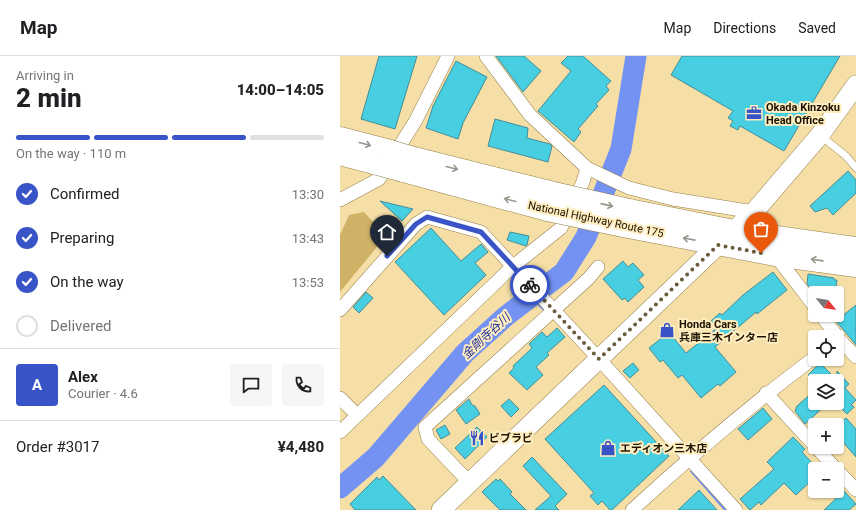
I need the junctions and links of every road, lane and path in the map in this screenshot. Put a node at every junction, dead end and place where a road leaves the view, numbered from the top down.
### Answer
1 (448, 56) edge
2 (486, 56) edge
3 (856, 86) edge
4 (820, 136) junction
5 (340, 138) edge
6 (340, 154) edge
7 (384, 158) junction
8 (587, 168) junction
9 (856, 168) edge
10 (340, 200) edge
11 (754, 212) junction
12 (626, 218) junction
13 (734, 230) junction
14 (718, 245) junction
15 (856, 248) edge
16 (775, 255) junction
17 (856, 266) edge
18 (512, 267) junction
19 (598, 267) dead end
20 (808, 298) edge
21 (550, 307) junction
22 (340, 310) edge
23 (844, 345) edge
24 (856, 357) edge
25 (599, 359) junction
26 (808, 362) edge
27 (766, 393) junction
28 (340, 398) edge
29 (357, 415) junction
30 (340, 432) edge
31 (808, 439) edge
32 (822, 454) edge
33 (689, 458) junction
34 (830, 462) edge
35 (844, 477) edge
36 (469, 482) junction
37 (856, 490) edge
38 (441, 510) edge
39 (632, 510) edge
40 (736, 510) edge

1 - 10 street
2 - 8 street
3 - 4 street
4 - 9 lane
4 - 11 street
5 -> 7 highway, National Highway Route 175
6 - 7 highway, National Highway Route 175
7 - 12 highway, National Highway Route 175, bridge
8 - 11 street
8 - 18 street
11 - 13 street
12 - 13 highway, National Highway Route 175
14 -> 12 highway, National Highway Route 175
13 - 14 street
13 - 15 highway, National Highway Route 175
14 - 16 highway, National Highway Route 175
14 - 25 street
17 -> 16 highway, National Highway Route 175
16 - 20 street
18 - 21 street
18 - 22 street
18 - 29 street
19 - 21 street
21 - 25 street
21 - 36 street
23 - 24 street
25 - 33 street
25 - 36 street
26 - 27 street
27 - 31 street
27 - 33 street
28 - 29 street
29 - 30 street
32 - 34 street
33 - 39 street
33 - 40 street
35 - 37 street
36 - 38 street

